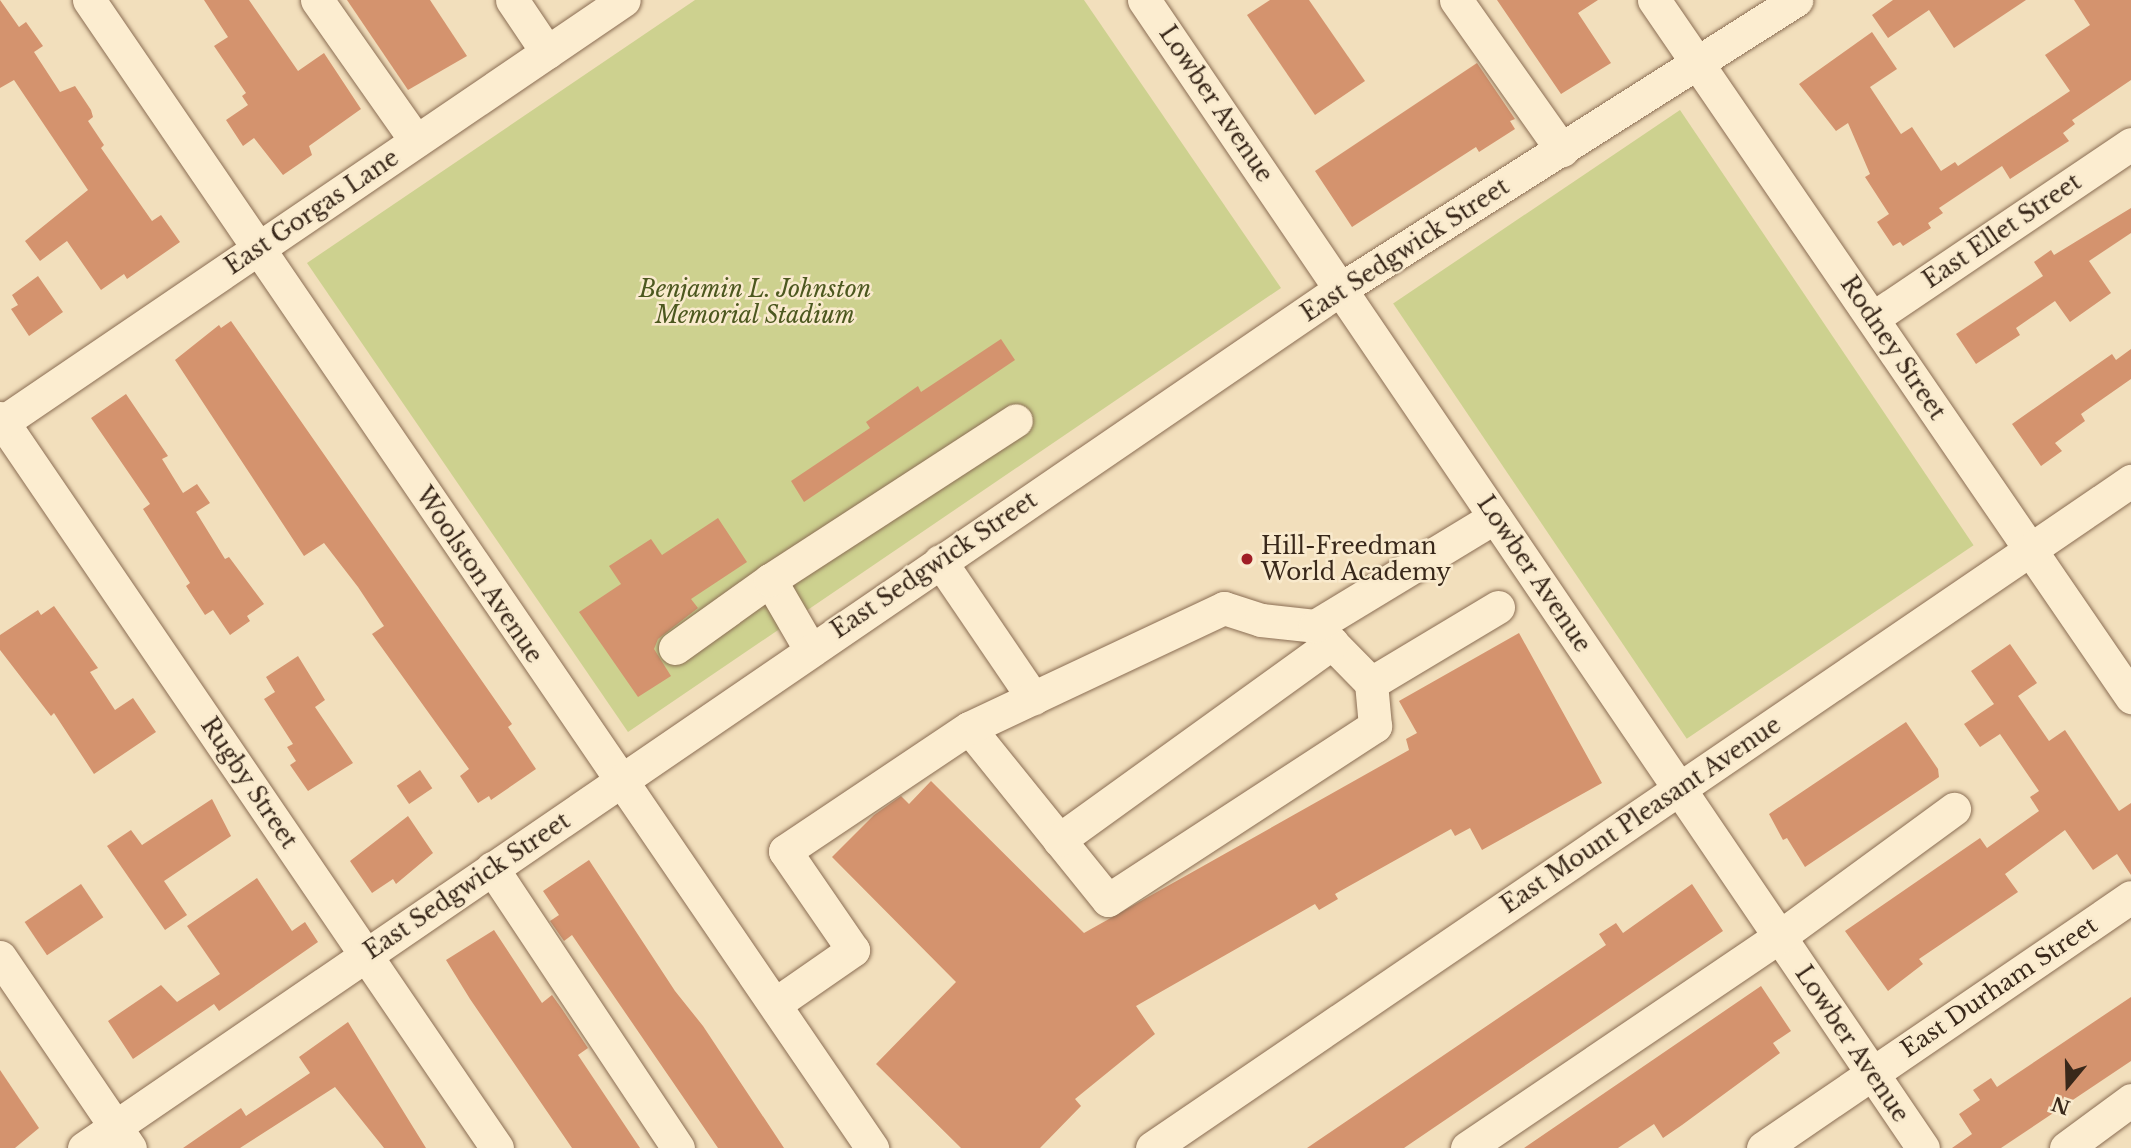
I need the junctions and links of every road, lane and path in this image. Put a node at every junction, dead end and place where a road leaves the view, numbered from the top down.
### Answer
1 (89, 0) edge
2 (317, 0) edge
3 (512, 0) edge
4 (624, 0) edge
5 (1144, 0) edge
6 (1456, 0) edge
7 (1654, 0) edge
8 (1796, 0) edge
9 (547, 52) junction
10 (1697, 64) junction
11 (416, 141) junction
12 (2131, 144) edge
13 (1562, 150) junction
14 (258, 249) junction
15 (1342, 288) junction
16 (1873, 318) junction
17 (1016, 420) dead end
18 (1, 421) edge
19 (2131, 481) edge
20 (1495, 517) junction
21 (2030, 550) junction
22 (940, 561) junction
23 (771, 580) junction
24 (1498, 607) dead end
25 (1323, 634) junction
26 (675, 648) dead end
27 (810, 649) junction
28 (1371, 683) junction
29 (2131, 697) edge
30 (1034, 698) junction
31 (969, 728) junction
32 (620, 782) junction
33 (1680, 789) junction
34 (1954, 809) dead end
35 (1059, 839) junction
36 (492, 868) junction
37 (2131, 897) edge
38 (1779, 937) junction
39 (366, 955) junction
40 (0, 957) edge
41 (775, 1004) junction
42 (1872, 1074) junction
43 (2131, 1100) edge
44 (123, 1138) edge
45 (84, 1148) edge
46 (497, 1148) edge
47 (678, 1148) edge
48 (872, 1148) edge
49 (1152, 1148) edge
50 (1467, 1148) edge
51 (1763, 1148) edge
52 (1923, 1148) edge
53 (2066, 1148) edge

1 - 14 street, Woolston Avenue
2 - 11 street
3 - 9 street
4 - 9 street, East Gorgas Lane
5 - 15 street, Lowber Avenue
6 - 13 street
7 - 10 street, Rodney Street
8 - 10 street, East Sedgwick Street
9 - 11 street, East Gorgas Lane
10 - 13 street, East Sedgwick Street
10 - 16 street, Rodney Street
11 - 14 street, East Gorgas Lane
12 - 16 street, East Ellet Street
13 - 15 street, East Sedgwick Street
14 - 18 street, East Gorgas Lane
14 - 32 street, Woolston Avenue
15 - 20 street, Lowber Avenue
15 - 22 street, East Sedgwick Street
16 - 21 street, Rodney Street
17 - 23 street
18 - 39 street, Rugby Street
19 - 21 street, East Mount Pleasant Avenue
20 - 25 street
20 - 33 street, Lowber Avenue
21 - 29 street, Rodney Street
21 - 33 street, East Mount Pleasant Avenue
22 - 27 street, East Sedgwick Street
22 - 30 street
23 - 26 street
23 - 27 street
24 - 28 street
25 - 28 street
25 - 30 street
25 - 35 street
27 - 32 street, East Sedgwick Street
28 - 35 street
30 - 31 street
31 - 35 street
31 - 41 street
32 - 36 street, East Sedgwick Street
32 - 41 street, Woolston Avenue
33 - 38 street, Lowber Avenue
33 - 49 street, East Mount Pleasant Avenue
34 - 38 street
36 - 39 street, East Sedgwick Street
36 - 47 street
37 - 42 street, East Durham Street
38 - 42 street, Lowber Avenue
38 - 50 street
39 - 44 street, East Sedgwick Street
39 - 46 street, Rugby Street
40 - 44 street
41 - 48 street, Woolston Avenue
42 - 51 street, East Durham Street
42 - 52 street, Lowber Avenue
43 - 53 street
44 - 45 street, East Sedgwick Street

